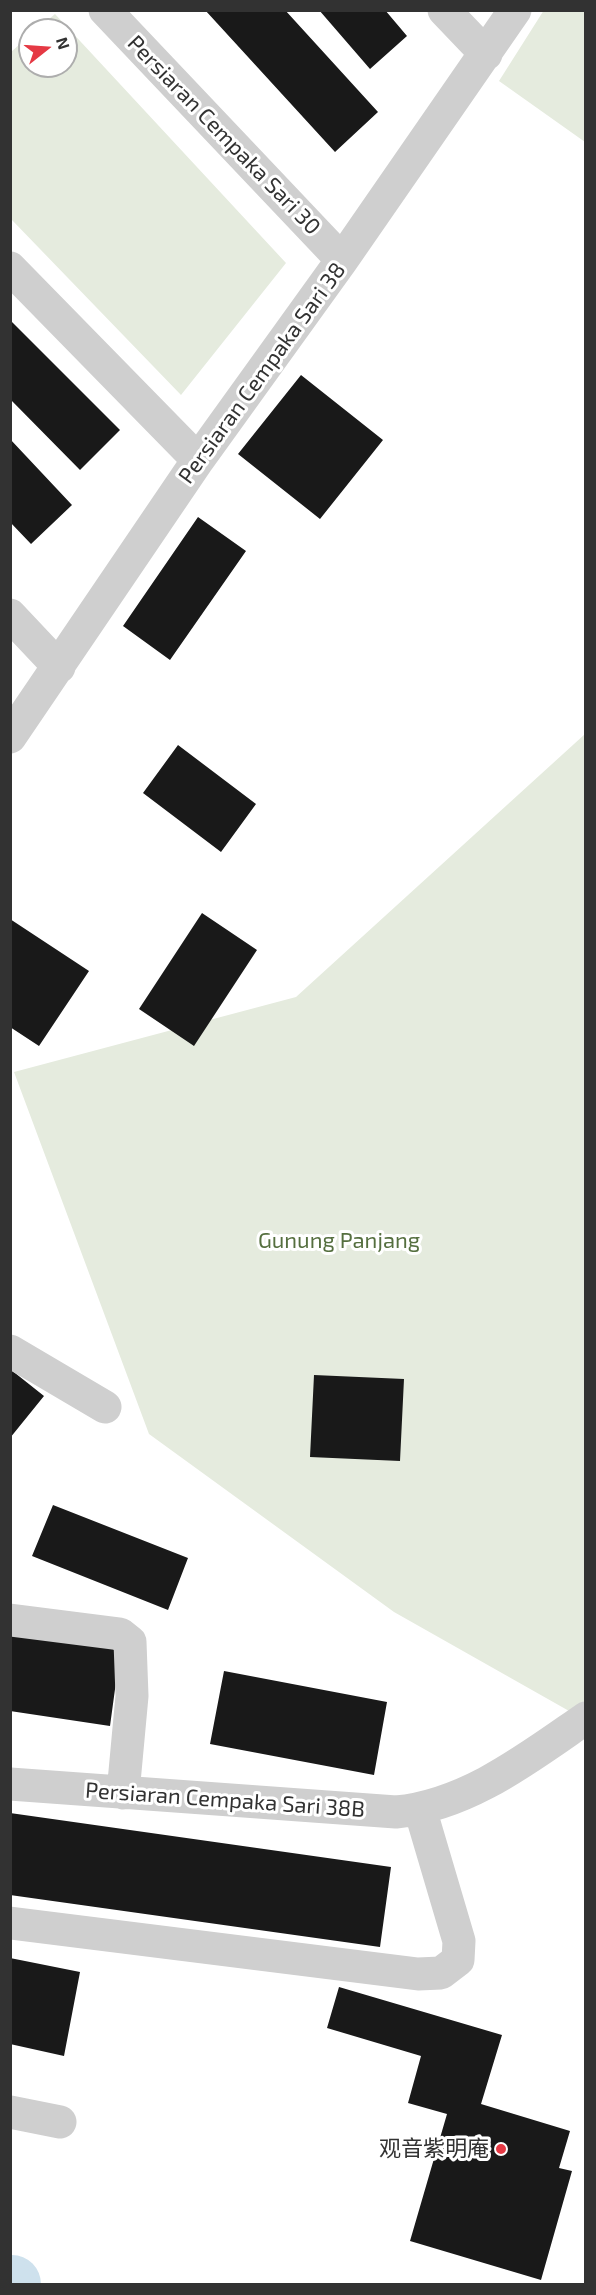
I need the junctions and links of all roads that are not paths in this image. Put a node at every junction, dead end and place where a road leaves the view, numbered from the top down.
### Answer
1 (105, 10) edge
2 (444, 10) edge
3 (515, 10) edge
4 (486, 54) junction
5 (342, 260) junction
6 (10, 268) edge
7 (198, 460) junction
8 (10, 615) edge
9 (59, 667) junction
10 (10, 737) edge
11 (10, 1351) edge
12 (105, 1407) dead end
13 (10, 1620) edge
14 (585, 1718) edge
15 (10, 1784) edge
16 (123, 1793) junction
17 (429, 1807) junction
18 (10, 1923) edge
19 (10, 2112) edge
20 (60, 2122) dead end

1 - 5 street, Persiaran Cempaka Sari 30
2 - 4 street
3 - 4 street, Persiaran Cempaka Sari 38
4 - 5 street, Persiaran Cempaka Sari 38
5 - 7 street, Persiaran Cempaka Sari 38
6 - 7 street
7 - 9 street, Persiaran Cempaka Sari 38
8 - 9 street
9 - 10 street, Persiaran Cempaka Sari 38
11 - 12 street
13 - 16 street
14 - 17 street
15 - 16 street, Persiaran Cempaka Sari 38B
16 - 17 street, Persiaran Cempaka Sari 38B
17 - 18 street
19 - 20 street

